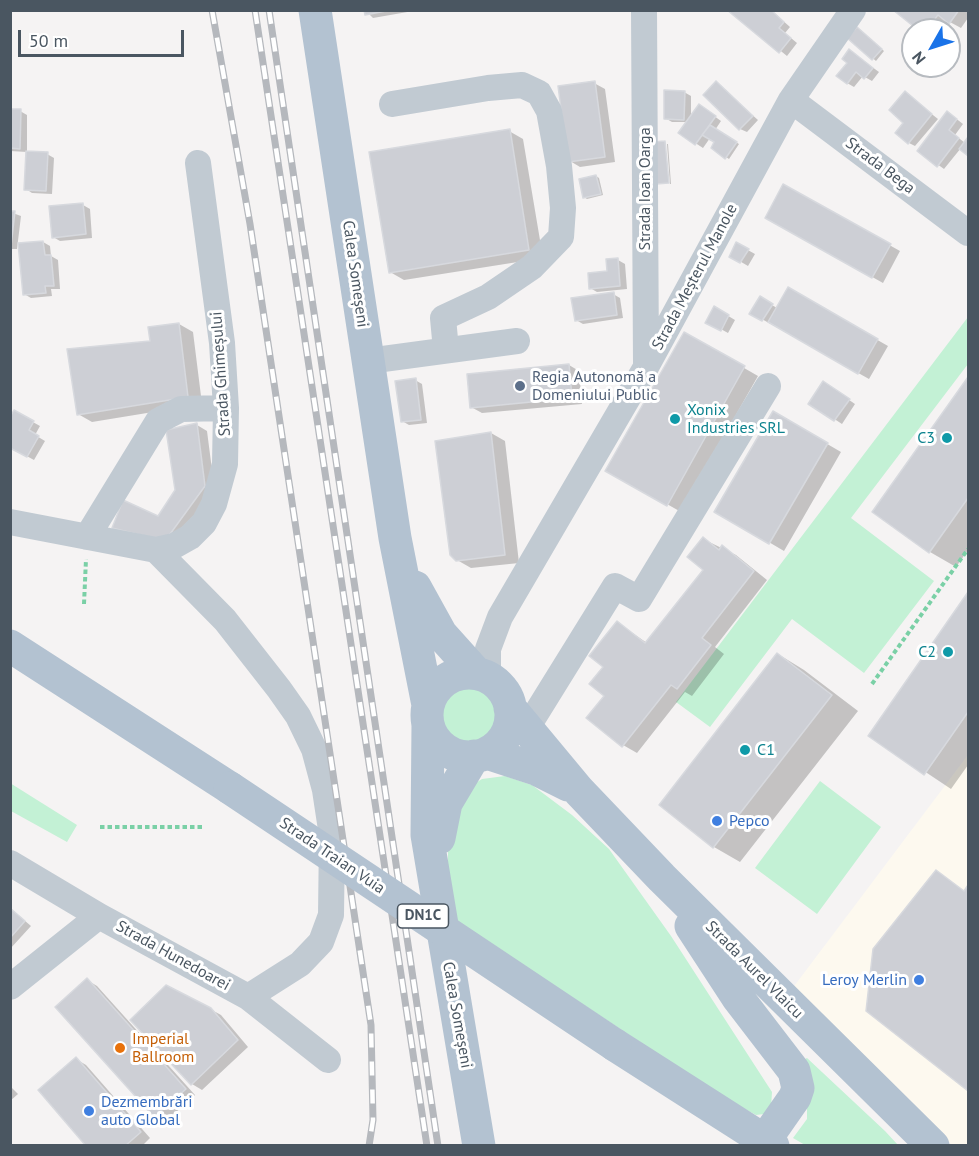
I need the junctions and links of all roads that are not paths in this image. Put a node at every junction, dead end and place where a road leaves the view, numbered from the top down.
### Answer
1 (315, 10) edge
2 (644, 10) edge
3 (853, 10) edge
4 (791, 100) junction
5 (392, 104) dead end
6 (198, 163) dead end
7 (969, 233) edge
8 (517, 341) dead end
9 (446, 350) junction
10 (368, 361) junction
11 (646, 367) junction
12 (768, 386) dead end
13 (226, 408) junction
14 (10, 522) edge
15 (87, 537) junction
16 (395, 538) junction
17 (156, 550) junction
18 (10, 646) edge
19 (482, 675) junction
20 (428, 715) junction
21 (518, 718) junction
22 (480, 754) junction
23 (579, 791) junction
24 (10, 863) edge
25 (662, 878) junction
26 (434, 885) junction
27 (99, 916) junction
28 (10, 987) edge
29 (248, 997) junction
30 (328, 1060) dead end
31 (769, 1143) edge
32 (479, 1144) edge
33 (933, 1146) edge

1 - 10 main road, Calea Someșeni
2 - 11 street, Strada Ioan Oarga
3 - 4 street, Strada Meșterul Manole
4 - 7 street, Strada Bega
4 - 11 street, Strada Meșterul Manole
5 - 9 street
6 - 13 street, Strada Ghimeșului
8 - 9 street
9 - 10 street
10 - 16 main road, Calea Someșeni
11 - 19 street, Strada Meșterul Manole
12 - 21 street
13 - 15 street
13 - 17 street, Strada Ghimeșului
14 - 15 street, Strada Ghimeșului
15 - 17 street, Strada Ghimeșului
16 - 19 main road, Calea Someșeni
16 - 20 main road, Calea Someșeni
17 - 29 street
18 - 31 main road, Strada Traian Vuia / DN1C, bridge
19 - 20 main road
19 - 21 main road
20 - 22 main road
20 - 26 main road, Calea Someșeni
21 - 22 main road
21 - 23 main road, Strada Aurel Vlaicu
22 - 23 main road, Strada Aurel Vlaicu
22 - 26 main road, Calea Someșeni
23 - 25 main road, Strada Aurel Vlaicu
24 - 27 street, Strada Hunedoarei
25 - 31 main road
25 - 33 main road, Strada Aurel Vlaicu
26 - 32 main road, Calea Someșeni
27 - 28 street
27 - 29 street, Strada Hunedoarei
29 - 30 street, Strada Hunedoarei

